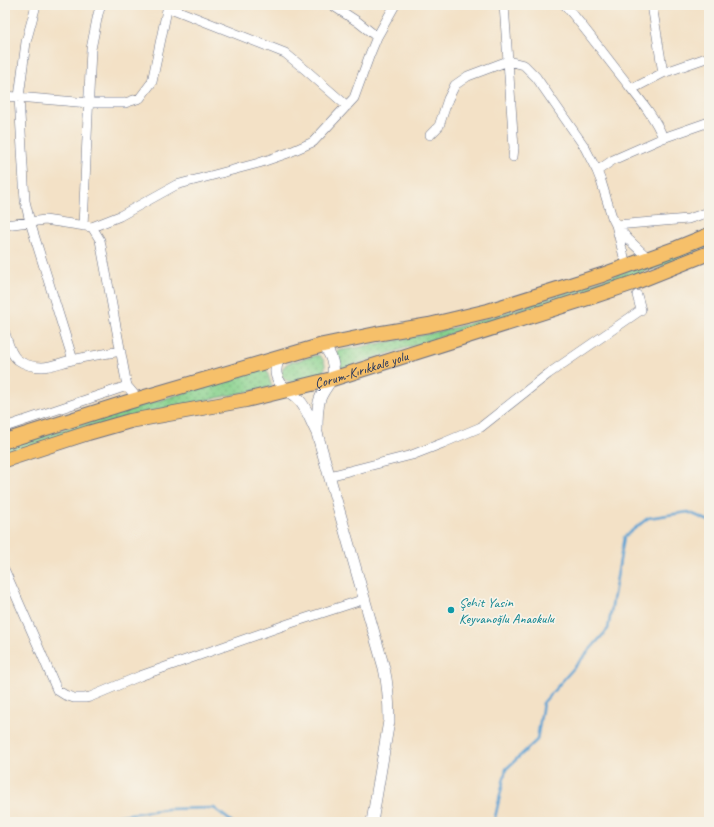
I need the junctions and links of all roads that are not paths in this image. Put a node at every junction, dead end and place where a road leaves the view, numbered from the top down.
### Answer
1 (36, 5) edge
2 (101, 5) edge
3 (332, 5) edge
4 (395, 5) edge
5 (504, 5) edge
6 (565, 5) edge
7 (652, 5) edge
8 (168, 6) edge
9 (377, 37) junction
10 (709, 57) edge
11 (508, 61) junction
12 (663, 73) junction
13 (632, 89) junction
14 (5, 96) edge
15 (19, 96) junction
16 (89, 103) junction
17 (346, 106) junction
18 (709, 122) edge
19 (430, 135) dead end
20 (663, 138) junction
21 (513, 157) dead end
22 (598, 171) junction
23 (709, 212) edge
24 (30, 222) junction
25 (5, 225) edge
26 (616, 225) junction
27 (83, 226) junction
28 (92, 227) junction
29 (709, 234) edge
30 (709, 253) edge
31 (624, 257) dead end
32 (648, 258) junction
33 (637, 294) dead end
34 (5, 333) edge
35 (323, 345) junction
36 (121, 351) junction
37 (280, 357) junction
38 (73, 360) junction
39 (332, 379) junction
40 (128, 386) junction
41 (287, 390) junction
42 (138, 399) junction
43 (39, 422) junction
44 (5, 427) edge
45 (317, 432) junction
46 (5, 441) edge
47 (5, 460) edge
48 (329, 476) junction
49 (5, 572) edge
50 (365, 599) junction
51 (372, 822) edge

1 - 15 street
2 - 16 street
3 - 9 street
4 - 9 street
5 - 11 street
6 - 13 street
7 - 12 street
8 - 16 street
8 - 17 street
9 - 17 street
10 - 12 street
11 - 19 street
11 - 21 street
11 - 22 street
12 - 13 street
13 - 20 street
14 - 15 street
15 - 16 street
15 - 24 street
16 - 27 street
17 - 28 street
18 - 20 street
20 - 22 street
22 - 26 street
23 - 26 street
24 - 25 street
24 - 27 street
24 - 38 street
26 - 31 street
26 - 32 street
27 - 28 street
28 - 36 street
29 - 32 highway, Çorum-Kırıkkale yolu
30 - 39 highway, Çorum-Kırıkkale yolu
32 - 35 highway, Çorum-Kırıkkale yolu
33 - 48 street
34 - 38 street
35 - 37 highway, Çorum-Kırıkkale yolu
35 - 39 street
36 - 38 street
36 - 40 street
37 - 41 street
37 - 42 highway, Çorum-Kırıkkale yolu
39 - 41 highway, Çorum-Kırıkkale yolu
39 - 45 street
40 - 42 street
40 - 43 street
41 - 45 street
41 - 47 highway, Çorum-Kırıkkale yolu
42 - 43 highway, Çorum-Kırıkkale yolu
43 - 44 street
43 - 46 highway, Çorum-Kırıkkale yolu
45 - 48 street
48 - 50 street
49 - 50 street
50 - 51 street

